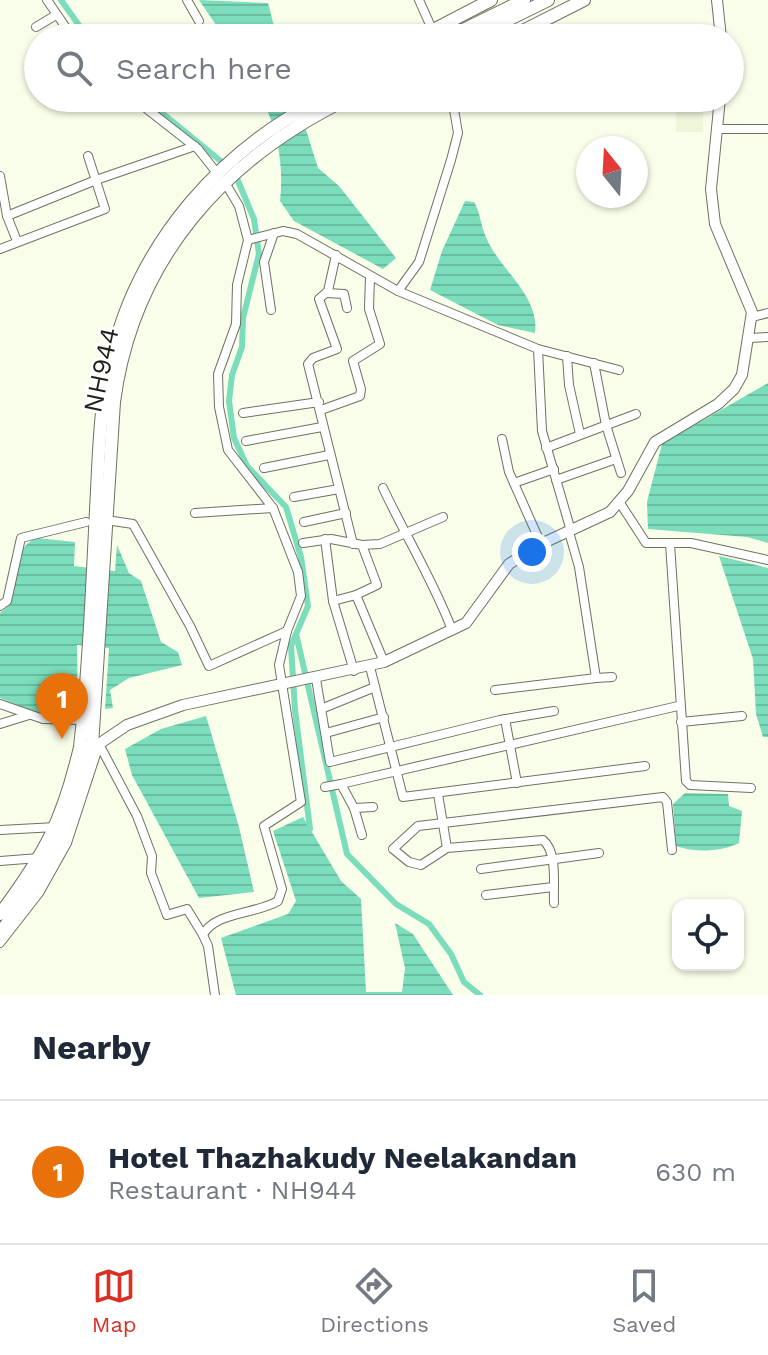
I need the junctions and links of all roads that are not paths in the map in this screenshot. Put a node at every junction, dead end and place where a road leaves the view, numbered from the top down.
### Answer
1 (47, 0) edge
2 (187, 0) edge
3 (419, 0) edge
4 (491, 0) edge
5 (524, 0) edge
6 (548, 0) edge
7 (584, 0) edge
8 (717, 0) edge
9 (56, 15) junction
10 (199, 21) dead end
11 (41, 24) edge
12 (63, 24) edge
13 (430, 24) edge
14 (450, 24) edge
15 (475, 24) edge
16 (499, 24) edge
17 (537, 24) edge
18 (720, 24) edge
19 (151, 112) edge
20 (313, 112) edge
21 (454, 112) edge
22 (718, 112) edge
23 (716, 129) junction
24 (768, 129) edge
25 (195, 146) junction
26 (88, 156) dead end
27 (226, 172) junction
28 (0, 176) edge
29 (96, 180) junction
30 (7, 216) junction
31 (269, 234) junction
32 (251, 239) junction
33 (17, 241) junction
34 (0, 249) edge
35 (336, 255) junction
36 (370, 277) junction
37 (398, 291) junction
38 (327, 293) junction
39 (347, 308) dead end
40 (271, 310) dead end
41 (768, 313) edge
42 (752, 317) junction
43 (768, 337) edge
44 (750, 338) junction
45 (538, 349) junction
46 (567, 356) junction
47 (594, 363) junction
48 (619, 370) dead end
49 (320, 406) junction
50 (243, 413) dead end
51 (636, 414) dead end
52 (606, 425) junction
53 (322, 427) junction
54 (580, 434) junction
55 (502, 439) dead end
56 (246, 441) dead end
57 (546, 448) junction
58 (329, 455) junction
59 (616, 459) junction
60 (264, 468) dead end
61 (554, 469) junction
62 (621, 473) dead end
63 (556, 480) junction
64 (514, 483) junction
65 (383, 488) dead end
66 (339, 489) junction
67 (294, 497) dead end
68 (620, 503) junction
69 (273, 508) junction
70 (195, 513) dead end
71 (346, 513) junction
72 (443, 517) dead end
73 (106, 520) junction
74 (86, 522) dead end
75 (304, 522) dead end
76 (570, 531) junction
77 (404, 534) junction
78 (325, 539) junction
79 (303, 543) dead end
80 (541, 544) junction
81 (670, 544) junction
82 (357, 545) junction
83 (768, 560) edge
84 (98, 564) junction
85 (356, 595) junction
86 (333, 601) junction
87 (0, 606) edge
88 (452, 630) junction
89 (287, 631) junction
90 (93, 649) junction
91 (384, 662) junction
92 (370, 667) junction
93 (355, 671) junction
94 (612, 677) dead end
95 (596, 678) junction
96 (313, 680) junction
97 (284, 686) junction
98 (375, 687) junction
99 (495, 690) dead end
100 (0, 704) edge
101 (678, 706) junction
102 (321, 709) junction
103 (554, 711) dead end
104 (30, 715) junction
105 (742, 716) dead end
106 (384, 717) junction
107 (505, 719) junction
108 (83, 720) junction
109 (681, 722) junction
110 (0, 724) edge
111 (326, 733) junction
112 (391, 745) junction
113 (90, 746) junction
114 (511, 747) junction
115 (645, 766) dead end
116 (397, 772) junction
117 (517, 783) junction
118 (341, 784) junction
119 (325, 787) dead end
120 (751, 788) dead end
121 (438, 794) junction
122 (373, 807) dead end
123 (354, 808) junction
124 (442, 823) junction
125 (57, 827) junction
126 (0, 830) edge
127 (362, 835) dead end
128 (447, 848) junction
129 (672, 850) dead end
130 (599, 853) dead end
131 (39, 858) junction
132 (552, 859) junction
133 (0, 861) edge
134 (481, 869) dead end
135 (553, 887) junction
136 (486, 895) dead end
137 (554, 903) dead end
138 (0, 914) edge
139 (0, 933) edge
140 (203, 935) junction
141 (0, 943) edge
142 (215, 995) edge

1 - 9 street
2 - 10 street
3 - 13 street
4 - 14 highway
5 - 15 highway
6 - 16 highway
7 - 17 highway
8 - 18 main road
9 - 11 street
9 - 12 street
19 - 25 street
20 - 27 highway, NH944 / NH944
21 - 37 street
22 - 23 main road
23 - 24 street
23 - 42 main road
25 - 27 street
25 - 29 street
26 - 29 street
27 - 32 street
27 - 73 highway, NH944 / NH944
27 - 84 highway, NH944 / NH944
28 - 30 street
29 - 30 street
29 - 33 street
30 - 33 street
31 - 32 street
31 - 35 street
31 - 40 street
32 - 69 street
33 - 34 street
35 - 36 street
35 - 38 street
36 - 37 street
36 - 49 street
37 - 45 street
38 - 39 street
38 - 49 street
41 - 42 street
42 - 44 main road
43 - 44 street
44 - 68 main road
45 - 46 street
45 - 57 street
46 - 47 street
46 - 54 street
47 - 48 street
47 - 52 street
49 - 50 street
49 - 53 street
51 - 52 street
52 - 54 street
52 - 59 street
53 - 56 street
53 - 58 street
54 - 57 street
55 - 64 street
57 - 61 street
58 - 60 street
58 - 66 street
59 - 62 street
59 - 63 street
61 - 63 street
61 - 64 street
63 - 76 street
64 - 80 street
65 - 77 street
66 - 67 street
66 - 71 street
68 - 76 main road
68 - 81 street
69 - 70 street
69 - 89 street
71 - 75 street
71 - 82 street
72 - 77 street
73 - 84 highway, NH944 / NH944
73 - 89 street
74 - 87 street
76 - 80 main road
76 - 95 street
77 - 82 street
77 - 88 street
78 - 79 street
78 - 82 street
78 - 86 street
80 - 88 main road
81 - 83 street
81 - 101 street
82 - 85 street
84 - 90 highway, NH944 / NH944
85 - 86 street
85 - 91 street
86 - 93 street
88 - 91 main road
89 - 97 street
90 - 108 highway, NH944 / NH944
90 - 113 highway, NH944 / NH944
91 - 92 main road
92 - 93 main road
92 - 98 street
93 - 96 main road
94 - 95 street
95 - 99 street
96 - 97 main road
96 - 102 street
97 - 113 main road
97 - 140 street
98 - 102 street
98 - 106 street
100 - 104 street
101 - 109 street
101 - 114 street
102 - 111 street
103 - 107 street
104 - 108 street
104 - 110 street
105 - 109 street
106 - 111 street
106 - 112 street
107 - 112 street
107 - 114 street
108 - 113 highway, NH944 / NH944
109 - 120 street
111 - 112 street
112 - 116 street
113 - 125 highway, NH944
113 - 139 highway, NH944
113 - 140 street
113 - 141 street
114 - 116 street
114 - 117 street
115 - 117 street
116 - 118 street
116 - 121 street
117 - 121 street
118 - 119 street
118 - 123 street
121 - 124 street
122 - 123 street
123 - 127 street
124 - 128 street
124 - 128 street
124 - 129 street
125 - 126 street
125 - 131 highway, NH944
128 - 132 street
130 - 132 street
131 - 133 street
131 - 138 highway, NH944
132 - 134 street
132 - 135 street
135 - 136 street
135 - 137 street
140 - 142 street

